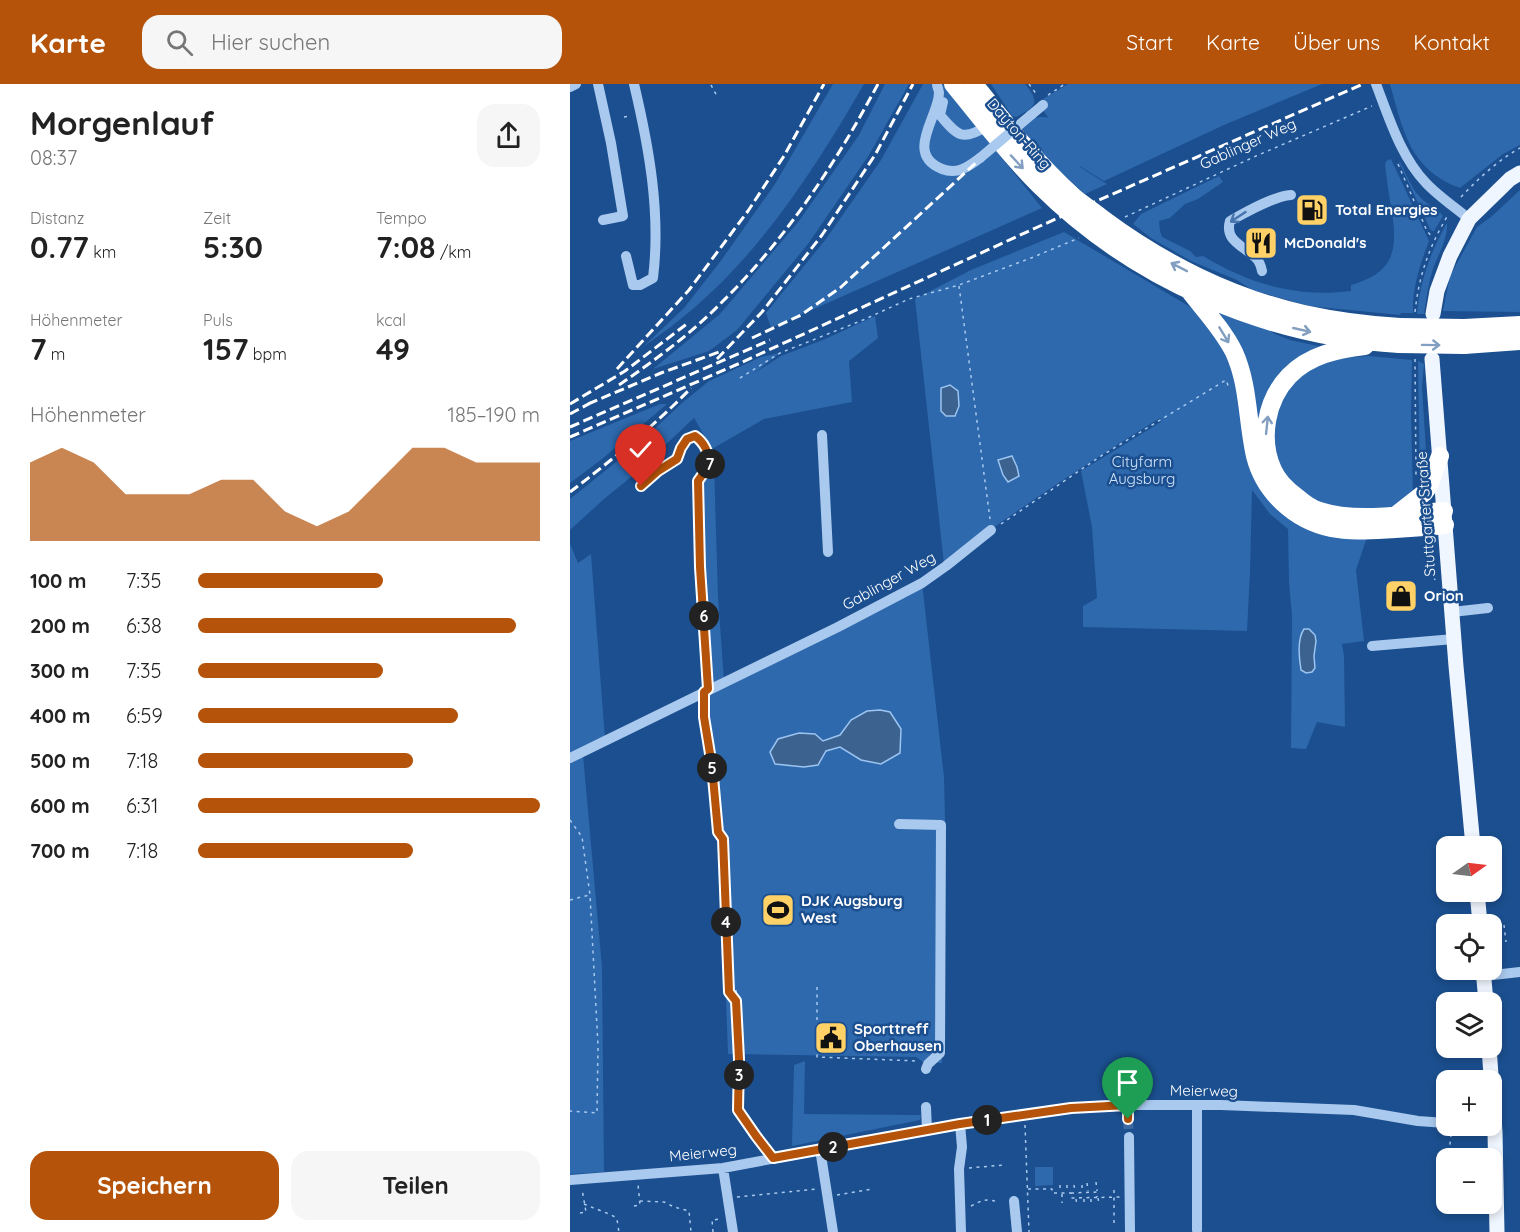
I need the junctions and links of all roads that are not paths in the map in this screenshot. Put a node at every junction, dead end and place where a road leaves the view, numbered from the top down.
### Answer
1 (576, 84) edge
2 (598, 84) edge
3 (634, 84) edge
4 (937, 84) edge
5 (943, 84) edge
6 (953, 84) edge
7 (974, 84) edge
8 (1376, 84) edge
9 (570, 87) edge
10 (1042, 102) road end
11 (987, 126) junction
12 (1520, 173) edge
13 (1291, 195) dead end
14 (1068, 201) junction
15 (1469, 219) junction
16 (603, 220) dead end
17 (626, 256) dead end
18 (1262, 271) dead end
19 (1188, 289) junction
20 (1433, 314) dead end
21 (1520, 325) edge
22 (1464, 337) junction
23 (1396, 338) junction
24 (1520, 341) edge
25 (1432, 359) dead end
26 (822, 435) dead end
27 (1440, 456) junction
28 (1396, 515) junction
29 (1445, 518) junction
30 (991, 530) road end
31 (828, 552) dead end
32 (1488, 608) dead end
33 (1452, 612) junction
34 (1454, 639) junction
35 (1372, 646) dead end
36 (570, 758) edge
37 (899, 824) dead end
38 (1472, 836) edge
39 (1502, 972) edge
40 (1520, 972) edge
41 (926, 1068) road end
42 (1128, 1105) junction
43 (1197, 1105) junction
44 (926, 1107) dead end
45 (1128, 1119) tunnel mouth
46 (1436, 1123) edge
47 (960, 1124) junction
48 (927, 1130) junction
49 (1495, 1136) edge
50 (1129, 1137) tunnel mouth
51 (820, 1149) junction
52 (723, 1168) junction
53 (576, 1180) edge
54 (1014, 1201) dead end
55 (1197, 1230) dead end
56 (733, 1232) edge
57 (833, 1232) edge
58 (960, 1232) edge
59 (1017, 1232) edge
60 (1130, 1232) edge
61 (1497, 1232) edge

1 - 9 street
2 - 16 street
3 - 17 street
4 - 10 street, bridge
5 - 11 street
6 - 11 highway, Dayton-Ring
7 - 14 highway, Dayton-Ring
8 - 15 street
11 -> 14 highway, Dayton-Ring
12 - 15 main road
13 -> 18 street
14 - 19 highway
23 -> 14 highway
15 - 20 main road
19 -> 23 highway
19 -> 29 highway
21 - 22 highway
22 - 23 highway, bridge
22 - 24 highway
28 -> 23 highway
25 - 27 main road, Stuttgarter Straße
26 - 31 street
27 - 28 highway
27 - 29 main road, Stuttgarter Straße
28 - 29 highway
29 - 33 main road, Stuttgarter Straße
30 - 36 street, Gablinger Weg
32 - 33 street
33 - 34 main road, Stuttgarter Straße
34 - 35 street
34 - 38 main road, Stuttgarter Straße
37 - 41 street
39 - 40 street
42 - 43 street, Meierweg
42 - 45 street
42 - 47 street, Meierweg
43 - 46 street, Meierweg
43 - 55 street
44 - 48 street
47 - 48 street, Meierweg
47 - 58 street
48 - 51 street, Meierweg
49 - 61 main road
50 - 60 street
51 - 52 street, Meierweg
51 - 57 street
52 - 53 street, Meierweg
52 - 56 street
54 - 59 street

